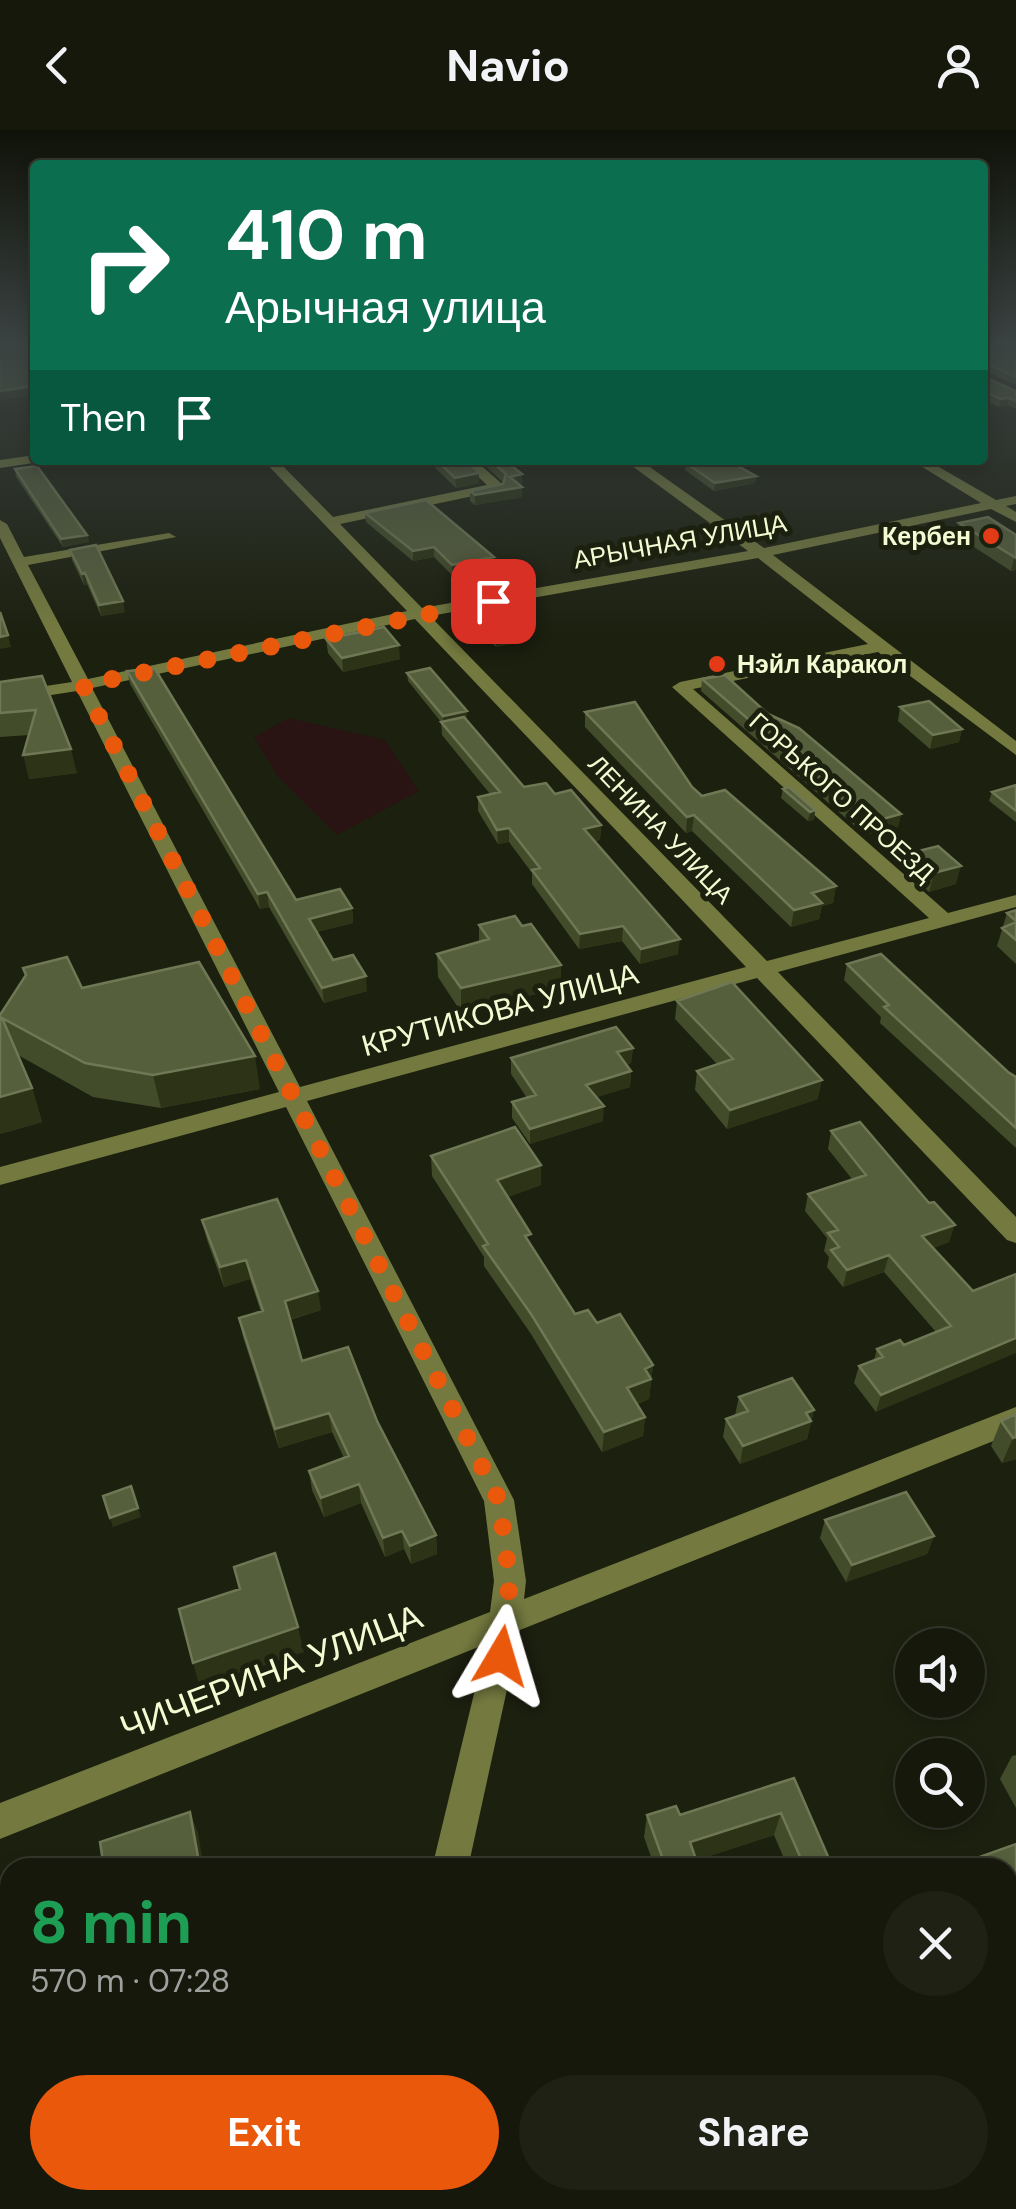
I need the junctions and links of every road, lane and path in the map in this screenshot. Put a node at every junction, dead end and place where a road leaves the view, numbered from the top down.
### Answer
1 (30, 460) edge
2 (0, 464) edge
3 (275, 465) edge
4 (473, 465) edge
5 (639, 465) edge
6 (927, 465) edge
7 (1016, 500) edge
8 (993, 504) junction
9 (1016, 518) edge
10 (329, 522) junction
11 (0, 524) edge
12 (169, 537) dead end
13 (762, 553) junction
14 (20, 562) junction
15 (417, 614) junction
16 (882, 646) junction
17 (83, 685) junction
18 (0, 698) edge
19 (1016, 750) edge
20 (1016, 901) edge
21 (945, 921) junction
22 (762, 972) junction
23 (292, 1095) junction
24 (0, 1176) edge
25 (1016, 1233) edge
26 (1016, 1419) edge
27 (505, 1622) junction
28 (0, 1821) edge
29 (452, 1858) edge

1 - 2 street
3 - 10 street, ЛЕНИНА УЛИЦА
4 - 10 street
5 - 13 street
6 - 8 street
7 - 8 street, АРЫЧНАЯ УЛИЦА
8 - 9 street
8 - 13 street, АРЫЧНАЯ УЛИЦА
10 - 15 street, ЛЕНИНА УЛИЦА
11 - 14 street
12 - 14 street
13 - 15 street, АРЫЧНАЯ УЛИЦА
13 - 16 street
14 - 17 street
15 - 17 street, АРЫЧНАЯ УЛИЦА
15 - 22 street, ЛЕНИНА УЛИЦА
16 - 19 street
16 - 21 street, ГОРЬКОГО ПРОЕЗД
17 - 18 street, АРЫЧНАЯ УЛИЦА
17 - 23 street
20 - 21 street, КРУТИКОВА УЛИЦА
21 - 22 street, КРУТИКОВА УЛИЦА
22 - 23 street, КРУТИКОВА УЛИЦА
22 - 25 street, ЛЕНИНА УЛИЦА
23 - 24 street, КРУТИКОВА УЛИЦА
23 - 27 street
26 - 27 street, ЧИЧЕРИНА УЛИЦА
27 - 28 street, ЧИЧЕРИНА УЛИЦА
27 - 29 street

